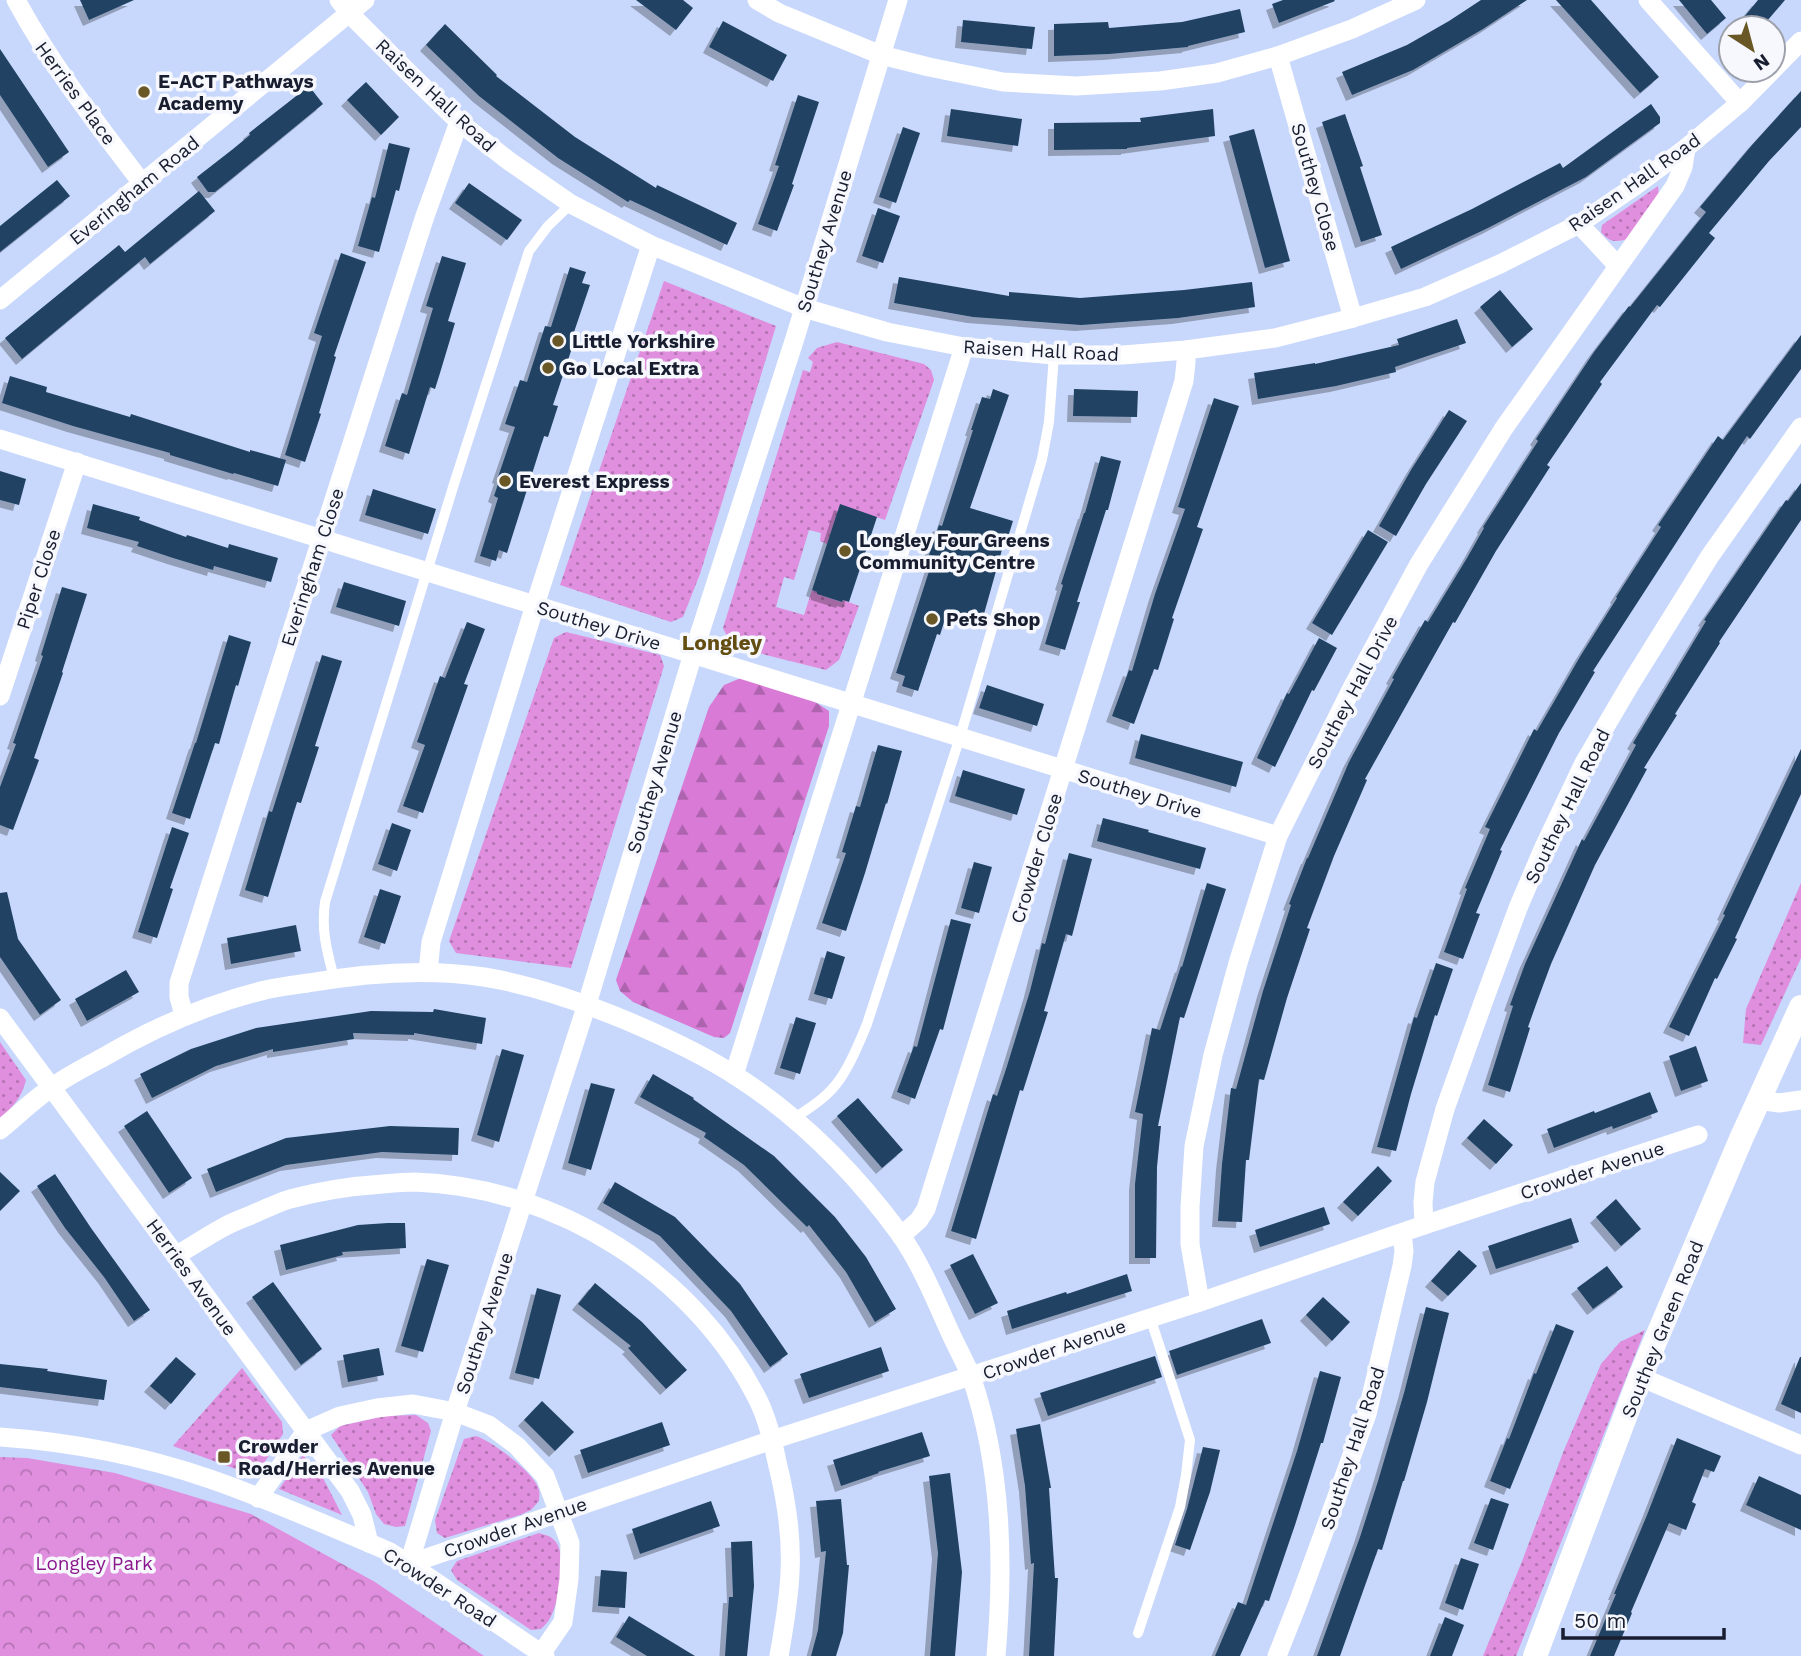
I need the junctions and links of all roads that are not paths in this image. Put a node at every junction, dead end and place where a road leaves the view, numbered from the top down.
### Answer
1 (16, 0) edge
2 (365, 0) edge
3 (757, 0) edge
4 (898, 0) edge
5 (1416, 0) edge
6 (1648, 0) edge
7 (344, 7) edge
8 (1801, 41) edge
9 (881, 55) junction
10 (1278, 56) junction
11 (1740, 103) junction
12 (459, 122) junction
13 (1686, 148) junction
14 (142, 183) junction
15 (571, 204) junction
16 (1579, 224) junction
17 (652, 246) junction
18 (1618, 266) junction
19 (0, 300) edge
20 (804, 308) junction
21 (1353, 318) junction
22 (964, 347) junction
23 (1186, 350) junction
24 (1054, 355) junction
25 (1801, 427) edge
26 (0, 439) edge
27 (77, 462) junction
28 (321, 538) junction
29 (427, 571) junction
30 (535, 605) junction
31 (693, 654) junction
32 (0, 695) edge
33 (851, 703) junction
34 (960, 737) junction
35 (1064, 769) junction
36 (1278, 836) junction
37 (428, 972) junction
38 (334, 978) junction
39 (587, 1004) junction
40 (1801, 1007) edge
41 (184, 1016) junction
42 (0, 1018) edge
43 (734, 1075) junction
44 (52, 1087) junction
45 (1759, 1100) junction
46 (1801, 1100) edge
47 (793, 1119) junction
48 (0, 1130) edge
49 (1698, 1135) dead end
50 (522, 1202) junction
51 (1424, 1225) junction
52 (1402, 1233) junction
53 (901, 1236) junction
54 (177, 1255) junction
55 (1200, 1302) junction
56 (1150, 1317) junction
57 (971, 1377) junction
58 (1640, 1377) junction
59 (455, 1412) junction
60 (306, 1431) junction
61 (0, 1437) edge
62 (772, 1440) junction
63 (1801, 1445) edge
64 (258, 1498) junction
65 (559, 1512) junction
66 (369, 1543) junction
67 (409, 1564) junction
68 (1138, 1633) dead end
69 (543, 1655) edge
70 (779, 1656) edge
71 (996, 1656) edge
72 (1277, 1656) edge
73 (1535, 1656) edge

1 - 14 street, Herries Place
2 - 7 street, Everingham Road
3 - 9 street
4 - 9 street, Southey Avenue
5 - 10 street
6 - 11 street
7 - 12 street, Raisen Hall Road
7 - 14 street, Everingham Road
8 - 11 street, Raisen Hall Road
9 - 10 street
9 - 20 street, Southey Avenue
10 - 21 street, Southey Close
11 - 13 street, Raisen Hall Road
12 - 15 street, Raisen Hall Road
12 - 28 street, Everingham Close
13 - 16 street, Raisen Hall Road
13 - 18 street, Southey Hall Drive
14 - 19 street, Everingham Road
15 - 17 street, Raisen Hall Road
15 - 29 lane
16 - 18 street
16 - 21 street, Raisen Hall Road
17 - 20 street, Raisen Hall Road
17 - 30 street
18 - 36 street, Southey Hall Drive
20 - 22 street, Raisen Hall Road
20 - 31 street, Southey Avenue
21 - 23 street, Raisen Hall Road
22 - 24 street, Raisen Hall Road
22 - 33 street
23 - 24 street, Raisen Hall Road
23 - 35 street, Crowder Close
24 - 34 lane
25 - 51 street, Southey Hall Road
26 - 27 street, Southey Drive
27 - 28 street, Southey Drive
27 - 32 street, Piper Close
28 - 29 street, Southey Drive
28 - 41 street, Everingham Close
29 - 30 street, Southey Drive
29 - 38 lane
30 - 31 street, Southey Drive
30 - 37 street
31 - 33 street, Southey Drive
31 - 39 street, Southey Avenue
33 - 34 street, Southey Drive
33 - 43 street
34 - 35 street, Southey Drive
34 - 47 lane
35 - 36 street, Southey Drive
35 - 53 street, Crowder Close
36 - 55 street, Southey Hall Drive
37 - 38 street
37 - 39 street
38 - 41 street
39 - 43 street
39 - 50 street, Southey Avenue
40 - 45 street, Southey Green Road
41 - 44 street
42 - 44 street, Herries Avenue
43 - 47 street
44 - 48 street
44 - 54 street, Herries Avenue
45 - 46 street
45 - 58 street, Southey Green Road
47 - 53 street
49 - 51 street, Crowder Avenue
50 - 54 street
50 - 59 street, Southey Avenue
50 - 62 street
51 - 52 street, Crowder Avenue
52 - 55 street, Crowder Avenue
52 - 72 street, Southey Hall Road
53 - 57 street
54 - 60 street, Herries Avenue
55 - 56 street, Crowder Avenue
56 - 57 street, Crowder Avenue
56 - 68 lane
57 - 62 street, Crowder Avenue
57 - 71 street
58 - 63 street
58 - 73 street, Southey Green Road
59 - 60 street, Crowder Road
59 - 65 street, Crowder Road
59 - 67 street, Southey Avenue
60 - 64 street
60 - 66 street, Herries Avenue
61 - 64 street, Crowder Road
62 - 65 street, Crowder Avenue
62 - 70 street
64 - 66 street, Crowder Road
65 - 67 street, Crowder Avenue
65 - 69 street, Crowder Road
66 - 67 street, Crowder Road
67 - 69 street, Crowder Road

